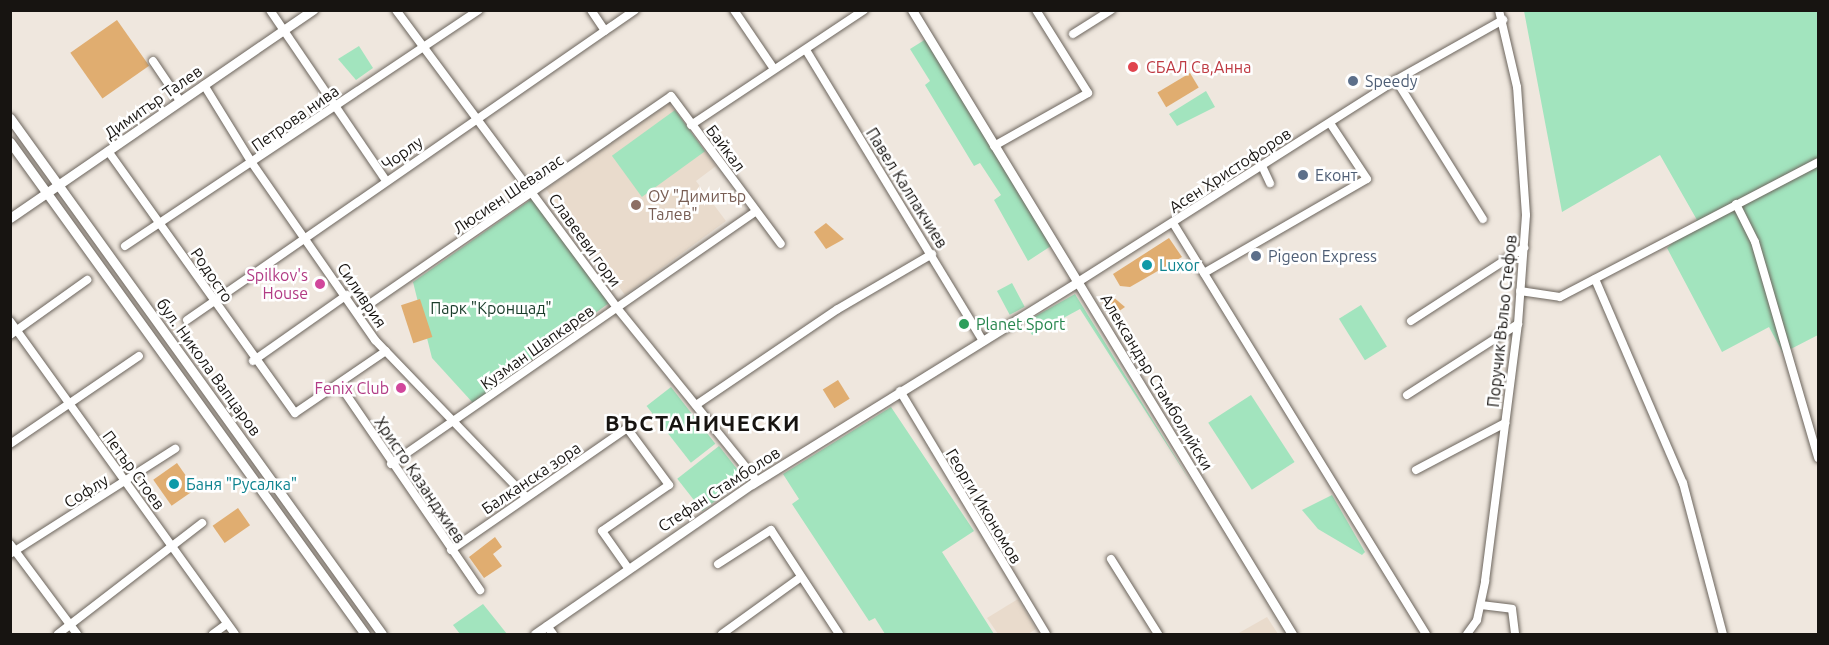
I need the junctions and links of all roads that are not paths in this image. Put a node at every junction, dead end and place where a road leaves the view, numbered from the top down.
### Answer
1 (270, 10) edge
2 (313, 10) edge
3 (396, 10) edge
4 (479, 10) edge
5 (591, 10) edge
6 (635, 10) edge
7 (864, 10) edge
8 (912, 10) edge
9 (1036, 10) edge
10 (1111, 10) edge
11 (1498, 10) edge
12 (738, 12) edge
13 (1503, 20) junction
14 (283, 31) junction
15 (605, 31) junction
16 (1072, 34) dead end
17 (420, 46) junction
18 (806, 50) junction
19 (153, 61) dead end
20 (774, 69) junction
21 (1396, 80) junction
22 (204, 85) junction
23 (671, 96) joint
24 (180, 101) junction
25 (335, 106) junction
26 (10, 118) edge
27 (474, 120) junction
28 (1330, 123) junction
29 (691, 125) junction
30 (10, 142) edge
31 (994, 146) junction
32 (108, 151) junction
33 (1818, 162) edge
34 (252, 163) junction
35 (1262, 166) junction
36 (386, 181) junction
37 (1270, 183) dead end
38 (60, 185) junction
39 (533, 193) junction
40 (47, 194) junction
41 (1736, 204) junction
42 (756, 211) junction
43 (10, 218) edge
44 (1484, 219) dead end
45 (160, 223) junction
46 (1173, 223) junction
47 (306, 237) junction
48 (781, 244) dead end
49 (125, 246) dead end
50 (1524, 248) junction
51 (932, 254) junction
52 (1204, 273) junction
53 (1595, 279) junction
54 (87, 280) dead end
55 (1078, 282) junction
56 (1520, 291) junction
57 (347, 295) junction
58 (215, 303) junction
59 (617, 308) junction
60 (358, 312) junction
61 (187, 320) dead end
62 (10, 321) edge
63 (1411, 321) dead end
64 (1518, 324) junction
65 (14, 332) edge
66 (982, 341) junction
67 (386, 351) junction
68 (139, 356) dead end
69 (253, 361) junction
70 (339, 384) junction
71 (900, 391) junction
72 (1407, 396) dead end
73 (70, 404) junction
74 (696, 405) junction
75 (456, 421) junction
76 (1505, 423) junction
77 (10, 444) edge
78 (175, 449) dead end
79 (1818, 458) edge
80 (391, 465) junction
81 (1416, 470) dead end
82 (126, 481) junction
83 (757, 481) junction
84 (526, 497) junction
85 (202, 523) dead end
86 (171, 545) junction
87 (12, 550) edge
88 (450, 550) junction
89 (1111, 559) dead end
90 (718, 564) dead end
91 (628, 568) junction
92 (801, 577) junction
93 (480, 590) dead end
94 (1481, 605) junction
95 (228, 624) junction
96 (70, 625) junction
97 (550, 630) edge
98 (58, 634) edge
99 (77, 634) edge
100 (213, 634) edge
101 (235, 634) edge
102 (365, 634) edge
103 (382, 634) edge
104 (535, 634) edge
105 (722, 634) edge
106 (839, 634) edge
107 (1046, 634) edge
108 (1158, 634) edge
109 (1292, 634) edge
110 (1426, 634) edge
111 (1468, 634) edge
112 (1515, 634) edge
113 (1723, 634) edge

1 - 14 street
2 - 14 street, Димитър Талев
3 - 17 street, Славееви гори
4 - 17 street, Петрова нива
5 - 15 street
6 - 15 street, Чорлу
7 - 18 street
8 - 31 street, Александър Стамболийски
9 - 31 street
10 - 16 street
11 - 13 street, Поручик Въльо Стефов
12 - 20 street
13 - 21 street, Асен Христофоров
13 - 50 street, Поручик Въльо Стефов
14 - 22 street, Димитър Талев
14 - 25 street
15 - 27 street, Чорлу
17 - 25 street, Петрова нива
17 - 27 street, Славееви гори
18 - 20 street
18 - 51 street, Павел Калпакчиев
19 - 24 street
20 - 29 street
21 - 28 street, Асен Христофоров
21 - 44 street
22 - 24 street, Димитър Талев
22 - 34 street, Силиврия
23 - 29 street, Байкал
23 - 39 street, Люсиен Шевалас
24 - 32 street, Димитър Талев
25 - 34 street, Петрова нива
25 - 36 street
26 - 38 street, бул. Никола Вапцаров
27 - 36 street, Чорлу
27 - 39 street, Славееви гори
28 - 35 street, Асен Христофоров
28 - 52 street
29 - 42 street, Байкал
30 - 40 street, бул. Никола Вапцаров
31 - 55 street, Александър Стамболийски
32 - 38 street, Димитър Талев
32 - 45 street, Родосто
33 - 41 street
34 - 45 street, Петрова нива
34 - 47 street, Силиврия
35 - 37 street
35 - 46 street, Асен Христофоров
36 - 47 street, Чорлу
38 - 40 street, Димитър Талев
38 - 103 street, бул. Никола Вапцаров
39 - 59 street, Славееви гори
39 - 60 street, Люсиен Шевалас
40 - 43 street, Димитър Талев
40 - 102 street, бул. Никола Вапцаров
41 - 53 street
41 - 79 street
42 - 48 street, Байкал
42 - 59 street, Кузман Шапкарев
45 - 49 street, Петрова нива
45 - 58 street, Родосто
46 - 52 street
46 - 55 street, Асен Христофоров
47 - 57 street, Силиврия
47 - 58 street, Чорлу
50 - 56 street, Поручик Въльо Стефов
50 - 63 street
51 - 66 street, Павел Калпакчиев
51 - 74 street
52 - 110 street
53 - 56 street
53 - 113 street
54 - 65 street
55 - 66 street, Стефан Стамболов
55 - 109 street, Александър Стамболийски
56 - 64 street, Поручик Въльо Стефов
57 - 60 street, Силиврия
57 - 69 street
58 - 61 street, Чорлу
58 - 69 street, Родосто
59 - 74 street, Славееви гори
59 - 75 street, Кузман Шапкарев
60 - 67 street, Силиврия
62 - 65 street, Петър Стоев
64 - 72 street
64 - 76 street, Поручик Въльо Стефов
65 - 73 street, Петър Стоев
66 - 71 street, Стефан Стамболов
67 - 70 street
67 - 75 street, Силиврия
68 - 73 street
69 - 70 street, Родосто
70 - 80 street, Христо Казанджиев
71 - 83 street, Стефан Стамболов
71 - 107 street, Георги Икономов
73 - 77 street
73 - 82 street, Петър Стоев
74 - 83 street, Славееви гори
75 - 80 street, Кузман Шапкарев
75 - 84 street, Силиврия
76 - 81 street
76 - 94 street, Поручик Въльо Стефов
78 - 82 street, Софлу
80 - 88 street, Христо Казанджиев
82 - 86 street, Петър Стоев
82 - 87 street, Софлу
83 - 91 street, Стефан Стамболов
84 - 88 street, Балканска зора
84 - 91 street, Балканска зора
85 - 86 street
86 - 95 street, Петър Стоев
86 - 96 street
87 - 96 street
88 - 93 street, Христо Казанджиев
89 - 108 street
90 - 92 street
91 - 97 street, Стефан Стамболов
92 - 105 street
92 - 106 street
94 - 111 street, Поручик Въльо Стефов
94 - 112 street
95 - 100 street
95 - 101 street, Петър Стоев
96 - 98 street
96 - 99 street
97 - 104 street, Стефан Стамболов

